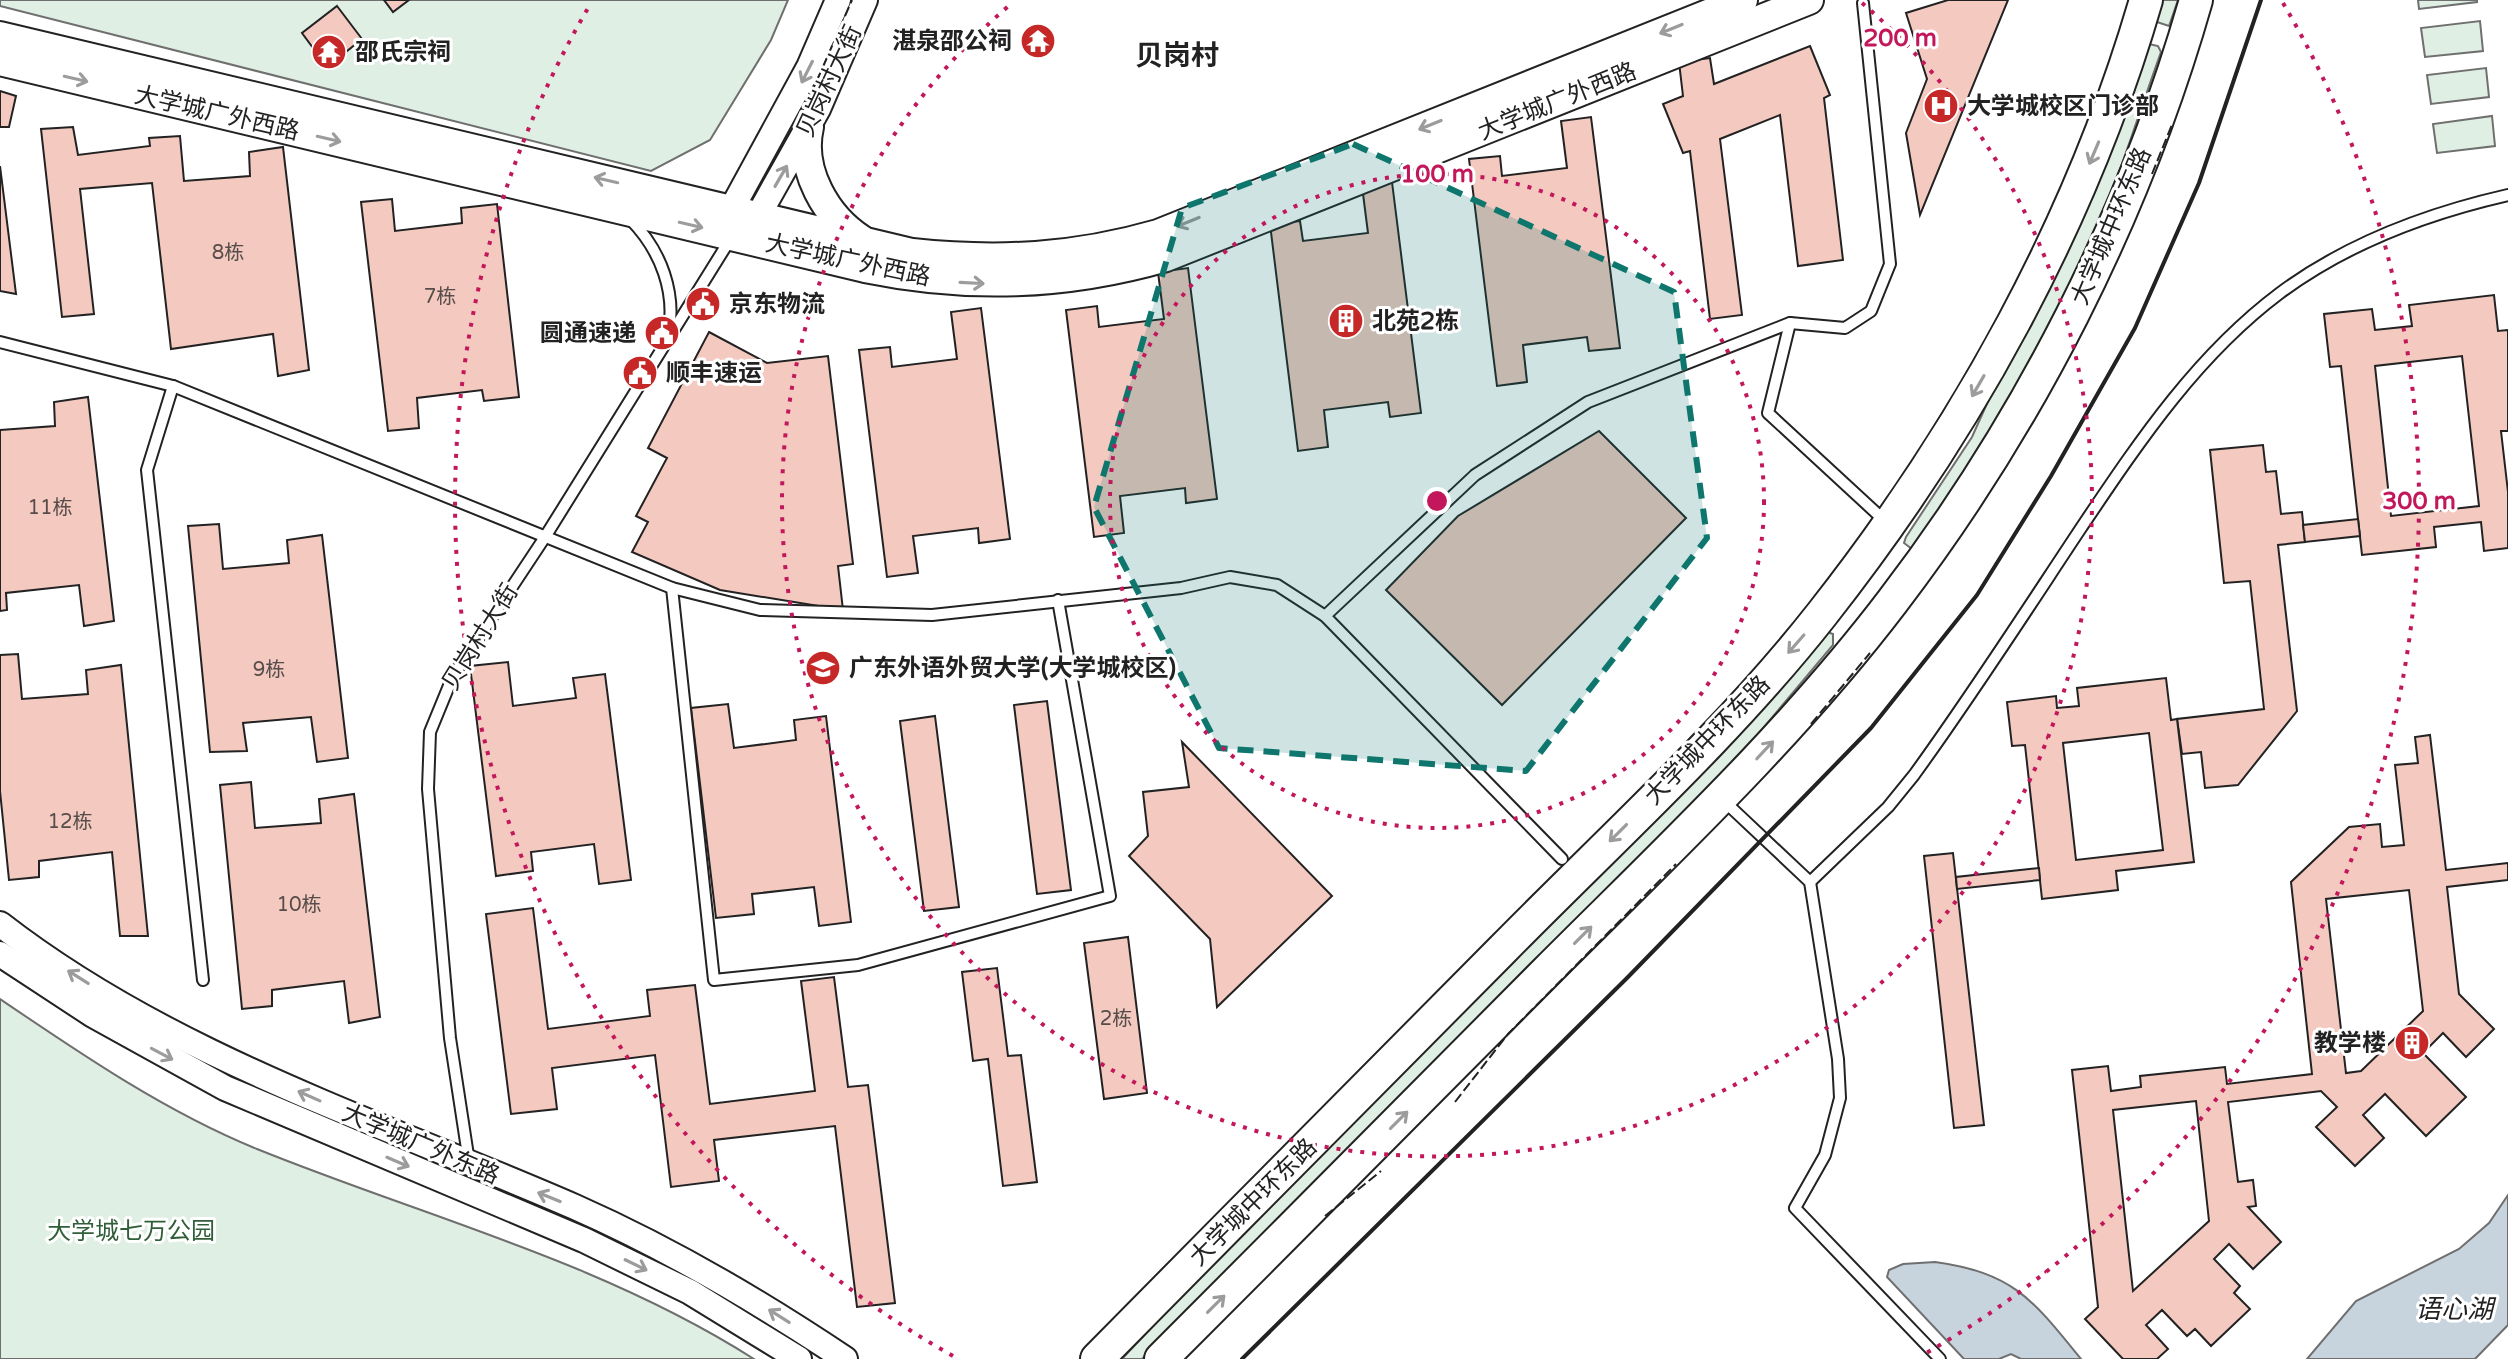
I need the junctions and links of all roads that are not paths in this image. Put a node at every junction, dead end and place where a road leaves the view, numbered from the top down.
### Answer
1 (838, 0) edge
2 (865, 0) edge
3 (1743, 0) edge
4 (1809, 0) edge
5 (2125, 0) edge
6 (2146, 0) edge
7 (2196, 0) edge
8 (1863, 3) dead end
9 (0, 36) edge
10 (2135, 38) junction
11 (2182, 45) junction
12 (0, 61) edge
13 (809, 127) junction
14 (2508, 195) edge
15 (605, 205) junction
16 (740, 220) junction
17 (870, 244) junction
18 (1790, 323) junction
19 (0, 342) edge
20 (667, 343) junction
21 (173, 386) junction
22 (1881, 530) junction
23 (545, 537) junction
24 (1916, 570) junction
25 (672, 588) junction
26 (1058, 600) junction
27 (1827, 606) junction
28 (1325, 616) junction
29 (1863, 637) junction
30 (1720, 797) junction
31 (1562, 859) dead end
32 (1810, 882) junction
33 (0, 924) edge
34 (0, 954) edge
35 (203, 980) dead end
36 (470, 1165) junction
37 (472, 1192) junction
38 (799, 1359) edge
39 (845, 1359) edge
40 (1097, 1359) edge
41 (1161, 1359) edge
42 (1940, 1359) edge

1 -> 16 street, 贝岗村大街
2 - 13 street, 贝岗村大街
3 -> 17 main road, 大学城广外西路
16 -> 4 main road, 大学城广外西路
5 - 10 main road
6 - 10 main road, 大学城中环东路
7 - 11 main road, 大学城中环东路
8 - 18 lane
16 -> 9 main road, 大学城广外西路
10 - 11 main road
10 -> 22 main road, 大学城中环东路
11 - 24 main road, 大学城中环东路
12 -> 15 main road, 大学城广外西路
16 -> 13 street, 贝岗村大街
13 - 17 main road
14 - 32 lane
15 -> 16 main road, 大学城广外西路
15 - 20 lane
16 - 17 main road, 大学城广外西路
16 - 20 lane, 贝岗村大街
18 - 22 lane
18 - 28 lane
19 - 21 lane
20 - 23 lane, 贝岗村大街
21 - 23 lane
21 - 35 lane
22 - 24 main road
22 - 27 main road, 大学城中环东路
23 - 25 lane
23 - 36 lane, 贝岗村大街
24 - 29 main road, 大学城中环东路
25 - 26 lane
25 - 26 lane
26 - 28 lane
27 - 29 main road
27 -> 40 main road, 大学城中环东路
28 - 31 lane
30 -> 29 main road, 大学城中环东路
30 - 32 lane
41 -> 30 main road, 大学城中环东路
32 - 42 lane
36 -> 33 street, 大学城广外东路
34 -> 37 street, 大学城广外东路
36 - 37 lane, 贝岗村大街
39 -> 36 street, 大学城广外东路
37 -> 38 street, 大学城广外东路

